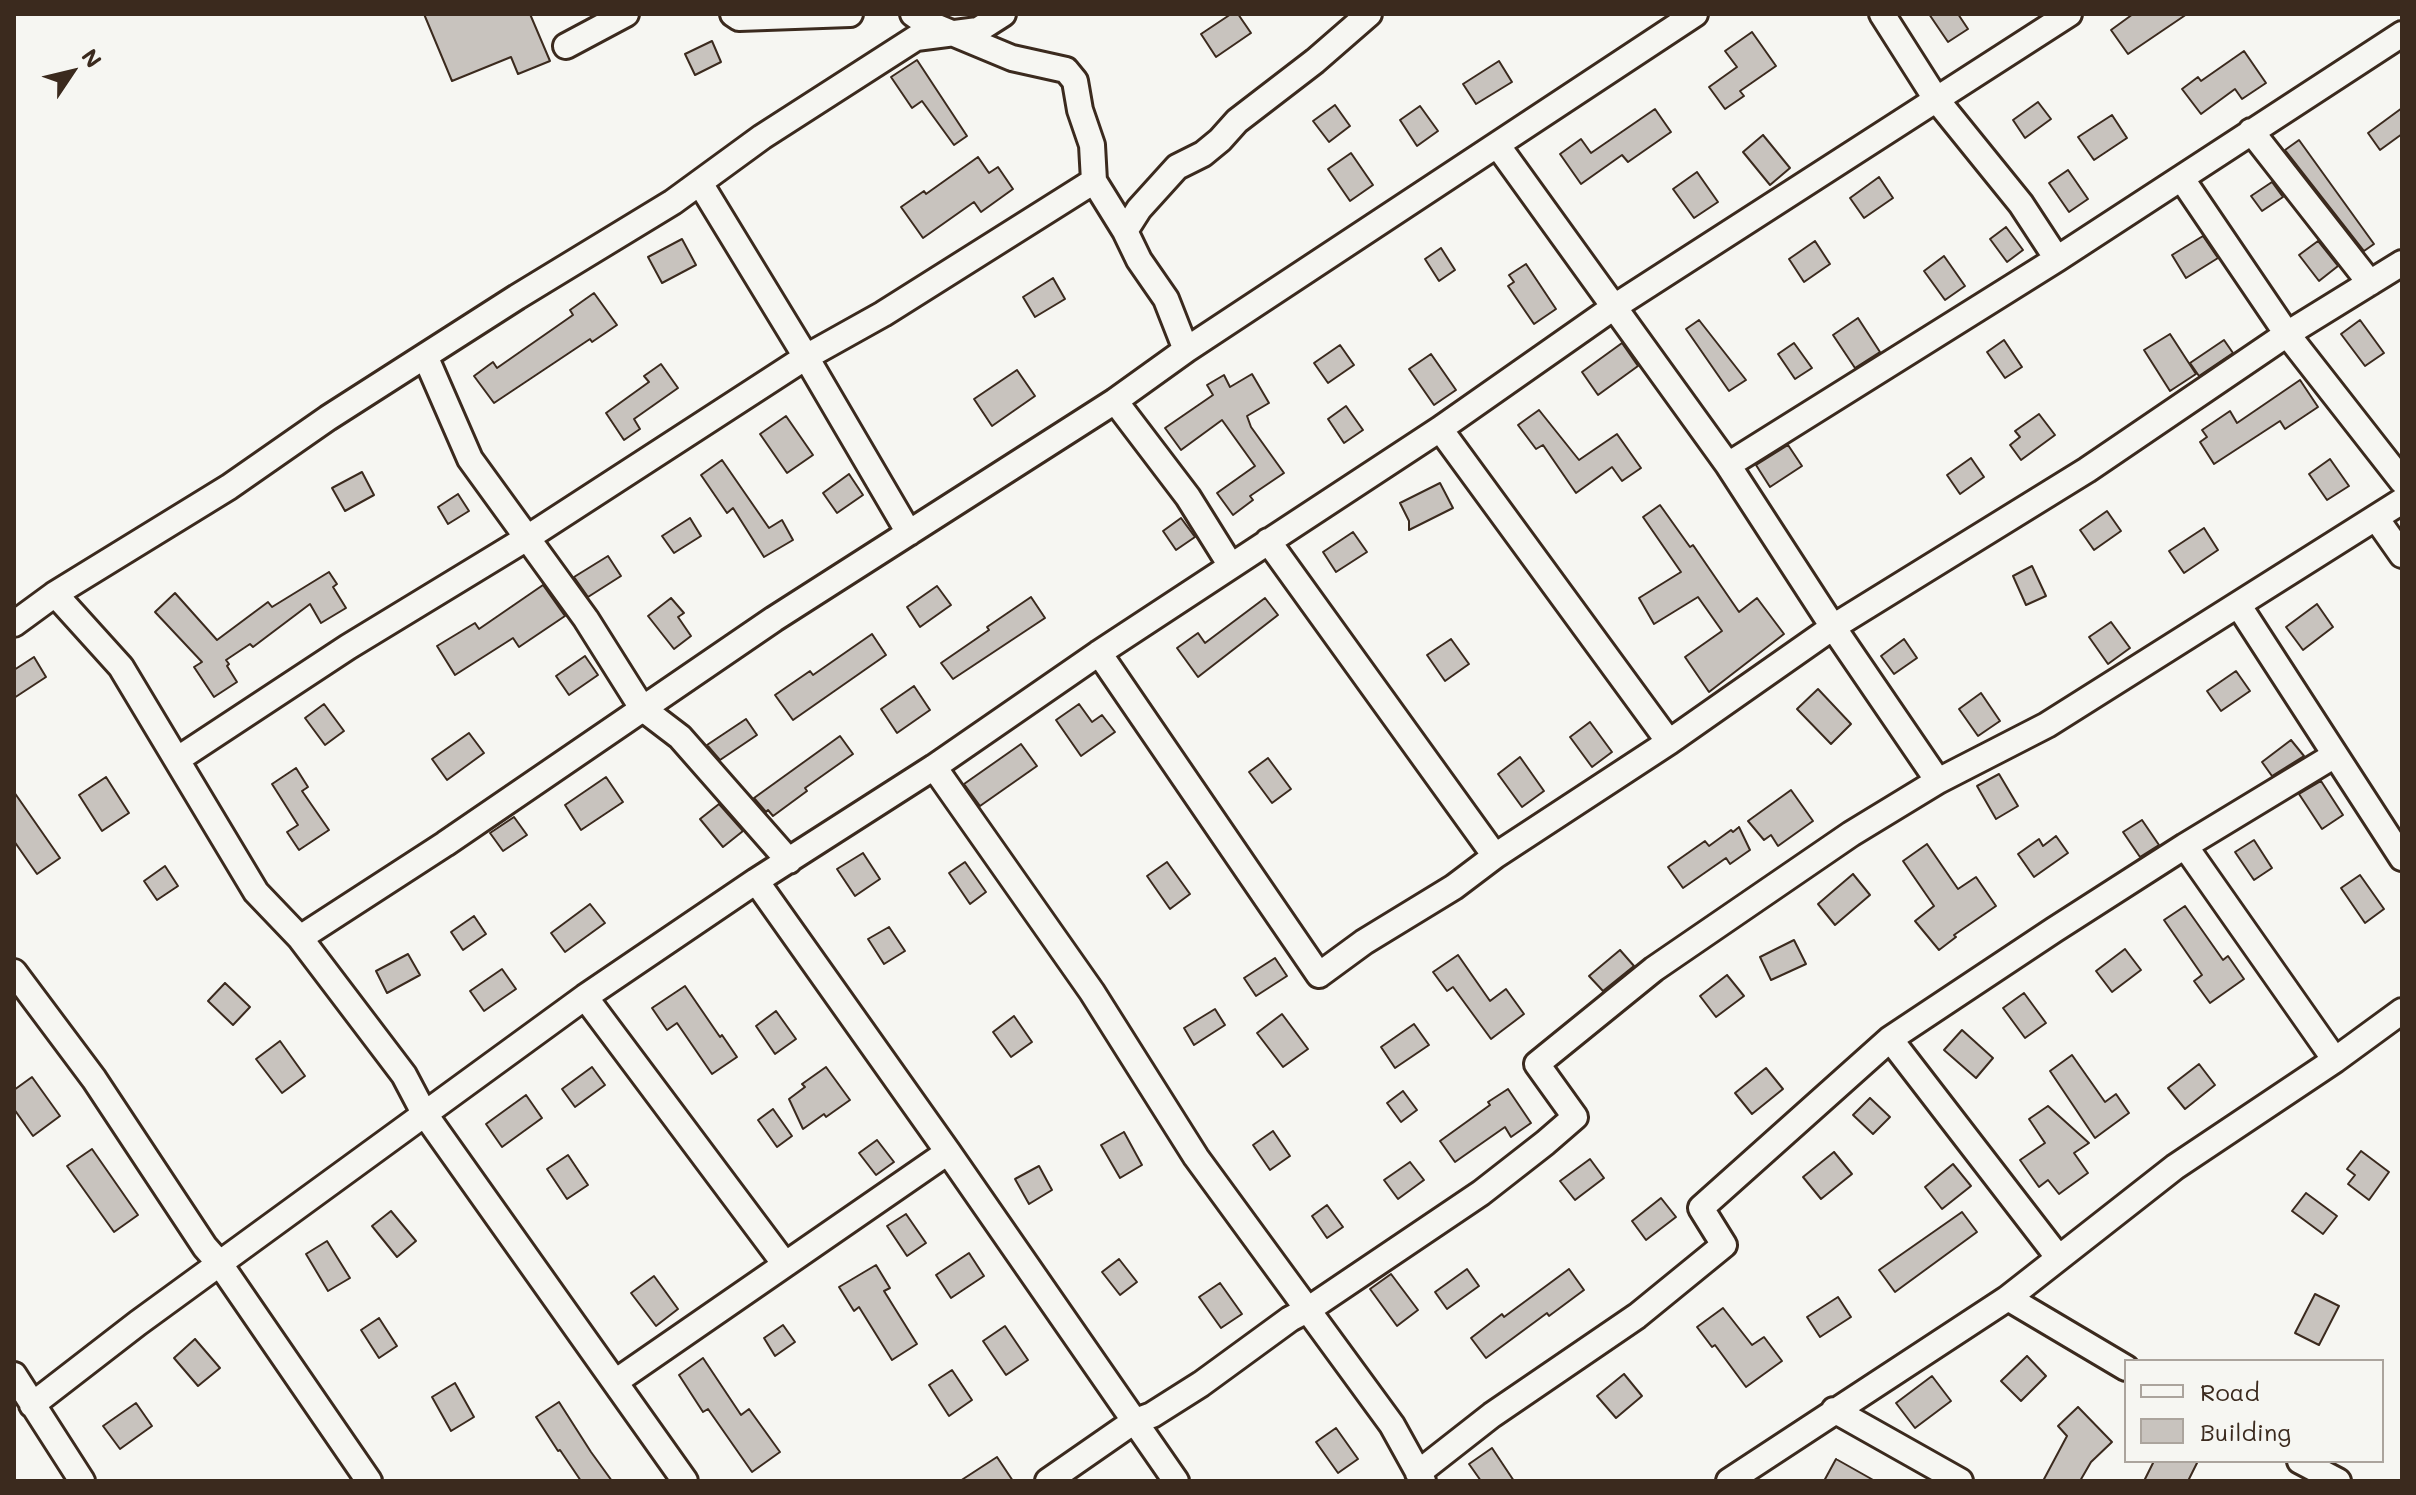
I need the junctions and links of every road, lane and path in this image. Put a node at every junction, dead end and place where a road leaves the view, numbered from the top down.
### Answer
1 (626, 14) edge
2 (733, 14) edge
3 (850, 14) edge
4 (913, 14) edge
5 (1003, 14) edge
6 (1369, 14) edge
7 (1695, 14) edge
8 (1882, 14) edge
9 (2069, 14) edge
10 (953, 33) junction
11 (2402, 34) edge
12 (566, 46) dead end
13 (1936, 99) junction
14 (2251, 131) junction
15 (1498, 146) junction
16 (2182, 179) junction
17 (1094, 181) junction
18 (700, 183) junction
19 (1125, 231) junction
20 (2057, 259) junction
21 (2402, 263) edge
22 (2370, 283) junction
23 (1614, 307) junction
24 (2287, 334) junction
25 (1186, 350) junction
26 (806, 357) junction
27 (426, 358) junction
28 (1115, 401) junction
29 (1440, 429) junction
30 (1728, 465) junction
31 (2402, 481) edge
32 (2402, 501) edge
33 (2376, 518) junction
34 (909, 533) junction
35 (527, 538) junction
36 (1268, 541) junction
37 (2402, 555) edge
38 (1231, 566) junction
39 (55, 594) junction
40 (2239, 606) junction
41 (14, 624) edge
42 (1833, 627) junction
43 (1099, 653) junction
44 (642, 708) junction
45 (1669, 742) junction
46 (2335, 755) junction
47 (178, 759) junction
48 (934, 767) junction
49 (1938, 781) junction
50 (2185, 846) junction
51 (1495, 856) junction
52 (2402, 858) edge
53 (789, 861) junction
54 (756, 881) junction
55 (300, 938) junction
56 (14, 972) edge
57 (585, 997) junction
58 (2402, 1011) edge
59 (1890, 1039) junction
60 (2335, 1060) junction
61 (424, 1113) junction
62 (948, 1152) junction
63 (2058, 1257) junction
64 (784, 1263) junction
65 (220, 1264) junction
66 (2008, 1298) junction
67 (1309, 1309) junction
68 (2124, 1367) edge
69 (14, 1375) edge
70 (615, 1382) junction
71 (32, 1405) junction
72 (1834, 1410) junction
73 (1133, 1422) junction
74 (2304, 1463) edge
75 (1421, 1477) edge
76 (82, 1481) edge
77 (369, 1481) edge
78 (685, 1481) edge
79 (1048, 1481) edge
80 (1176, 1481) edge
81 (1729, 1481) edge
82 (1960, 1481) edge
83 (2338, 1481) edge

1 - 12 street
2 - 3 street
4 - 10 street
5 - 10 street
6 - 19 street
7 - 15 street
8 - 13 street
9 - 13 street
10 - 17 street
10 - 18 street
11 - 14 street
13 - 20 street
13 - 23 street
14 - 16 street
14 - 22 street
15 - 23 street
15 - 25 street
16 - 20 street
16 - 24 street
17 - 19 street
17 - 26 street
18 - 26 street
18 - 27 street
19 - 25 street
20 - 30 street
21 - 22 street
22 - 24 street
23 - 29 street
23 - 30 street
24 - 31 street
24 - 42 street
25 - 28 street
26 - 34 street
26 - 35 street
27 - 35 street
27 - 39 street
28 - 34 street
28 - 38 street
29 - 36 street
29 - 45 street
30 - 42 street
32 - 33 street
33 - 37 street
33 - 40 street
34 - 44 street
35 - 44 street
35 - 47 street
36 - 38 street
36 - 51 street
38 - 43 street
39 - 41 street
39 - 47 street
40 - 46 street
40 - 49 street
42 - 45 street
42 - 49 street
43 - 48 street
43 - 51 street
44 - 53 street
44 - 55 street
45 - 51 street
46 - 50 street
46 - 52 street
47 - 55 street
48 - 53 street
48 - 67 street
49 - 67 street
50 - 59 street
50 - 60 street
53 - 54 street
54 - 57 street
54 - 62 street
55 - 61 street
56 - 65 street
57 - 61 street
57 - 64 street
58 - 60 street
59 - 63 street
59 - 75 street
60 - 63 street
61 - 65 street
61 - 70 street
62 - 64 street
62 - 73 street
63 - 66 street
64 - 70 street
65 - 71 street
65 - 77 street
66 - 68 street
66 - 72 street
67 - 73 street
67 - 75 street
69 - 71 street
70 - 78 street
71 - 76 street
72 - 81 street
72 - 82 street
73 - 79 street
73 - 80 street
74 - 83 street

